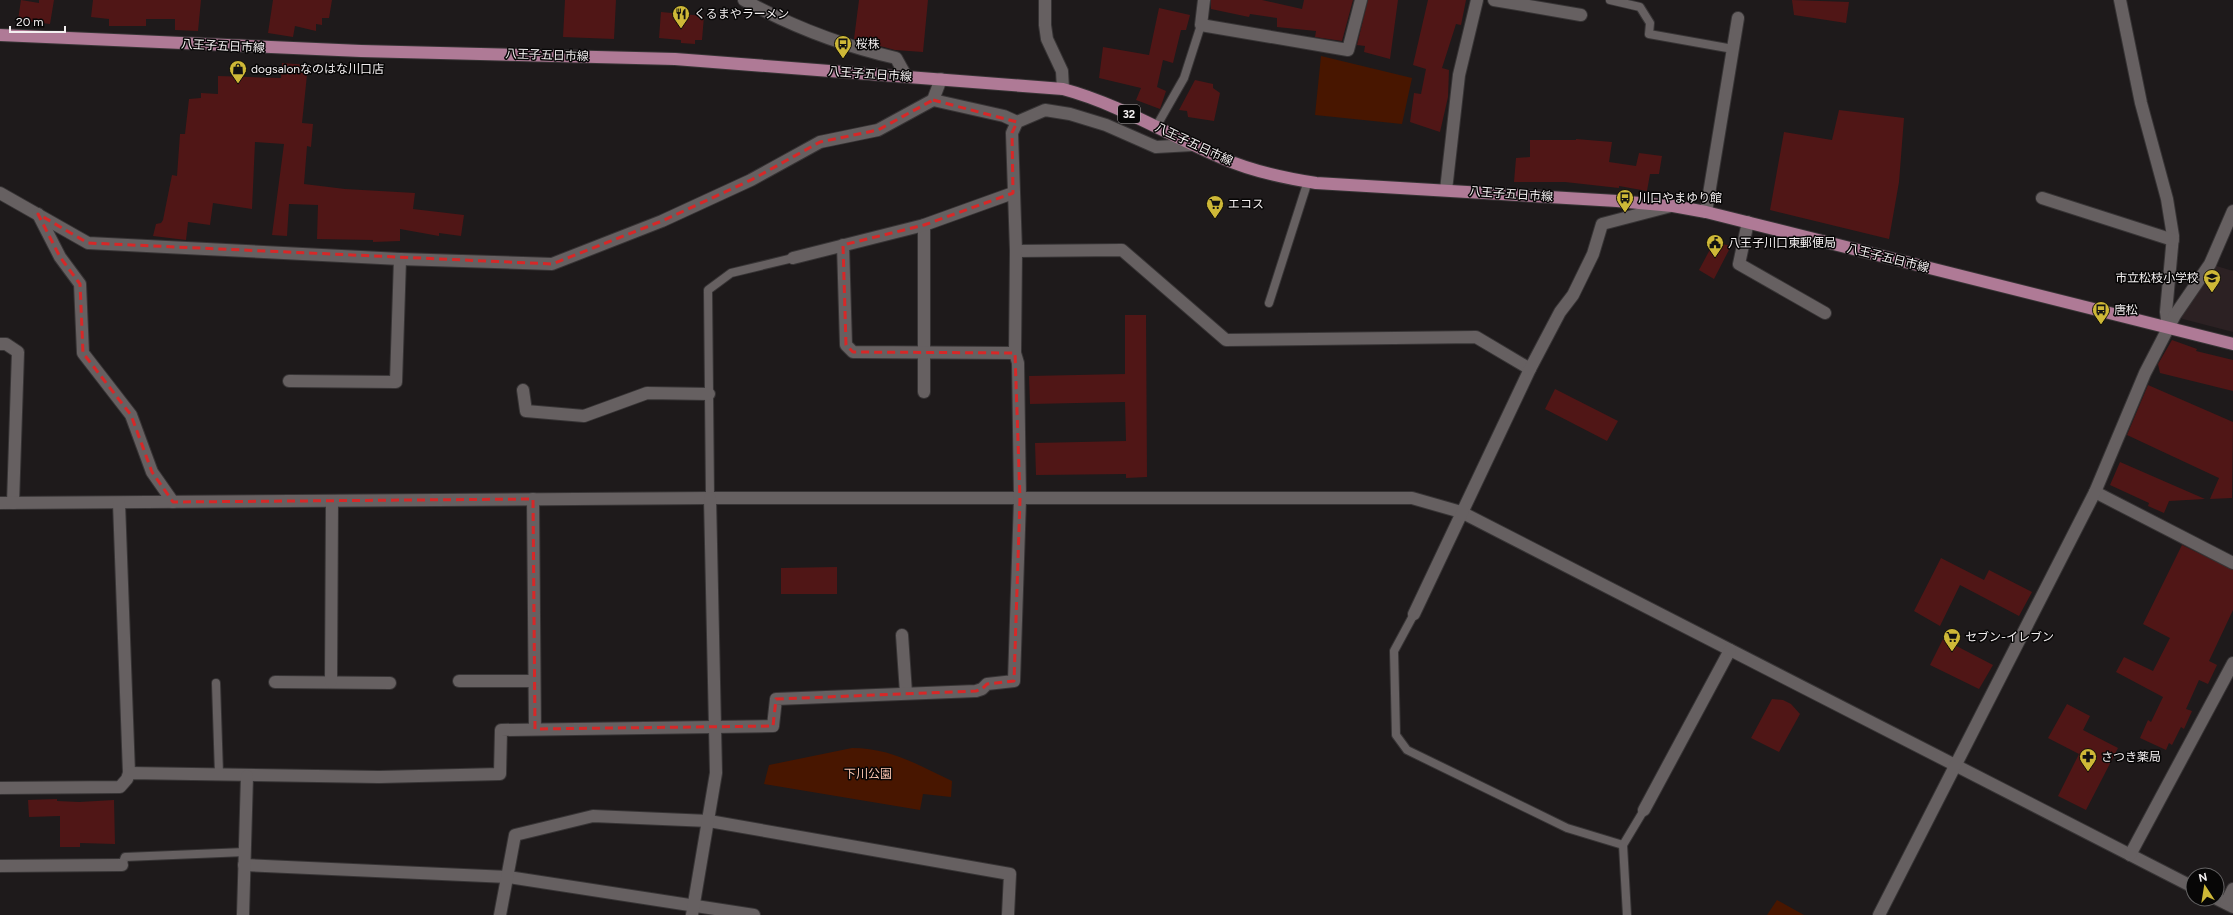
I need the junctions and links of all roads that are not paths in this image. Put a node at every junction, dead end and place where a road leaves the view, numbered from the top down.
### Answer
1 (744, 0) edge
2 (1045, 0) edge
3 (1204, 0) edge
4 (1361, 0) edge
5 (1477, 0) edge
6 (1494, 0) edge
7 (1610, 0) edge
8 (2120, 0) edge
9 (1581, 15) dead end
10 (1738, 18) dead end
11 (1201, 25) junction
12 (0, 35) edge
13 (1733, 49) junction
14 (906, 76) junction
15 (941, 79) junction
16 (1063, 89) junction
17 (932, 100) junction
18 (1017, 122) junction
19 (1156, 127) junction
20 (1192, 144) junction
21 (1308, 182) junction
22 (1446, 190) junction
23 (0, 193) edge
24 (1013, 193) junction
25 (2042, 198) dead end
26 (1673, 206) junction
27 (2233, 211) edge
28 (1706, 212) junction
29 (38, 214) junction
30 (1748, 222) junction
31 (924, 224) junction
32 (2173, 240) junction
33 (843, 245) junction
34 (1016, 251) junction
35 (793, 258) joint
36 (400, 259) junction
37 (1269, 303) dead end
38 (1825, 313) dead end
39 (2168, 327) junction
40 (0, 344) edge
41 (2233, 344) edge
42 (925, 352) junction
43 (1015, 353) junction
44 (1530, 369) junction
45 (289, 381) dead end
46 (523, 390) dead end
47 (924, 392) dead end
48 (709, 394) junction
49 (2095, 492) junction
50 (710, 498) junction
51 (533, 499) junction
52 (1020, 499) junction
53 (332, 501) junction
54 (173, 502) junction
55 (14, 503) junction
56 (119, 503) junction
57 (0, 504) edge
58 (1461, 512) junction
59 (2233, 563) edge
60 (1414, 614) joint
61 (902, 635) dead end
62 (1730, 650) junction
63 (2233, 663) edge
64 (459, 681) dead end
65 (534, 681) junction
66 (275, 682) dead end
67 (331, 682) junction
68 (216, 683) dead end
69 (390, 683) dead end
70 (906, 693) junction
71 (715, 728) junction
72 (534, 729) junction
73 (1955, 766) junction
74 (128, 774) junction
75 (219, 774) junction
76 (247, 776) junction
77 (0, 788) edge
78 (1644, 810) joint
79 (709, 821) junction
80 (1623, 846) junction
81 (245, 852) junction
82 (2130, 855) junction
83 (122, 865) joint
84 (244, 865) junction
85 (0, 866) edge
86 (508, 877) junction
87 (2185, 883) edge
88 (2233, 889) edge
89 (2225, 903) edge
90 (693, 910) edge
91 (243, 915) edge
92 (500, 915) edge
93 (754, 915) edge
94 (1008, 915) edge
95 (1628, 915) edge
96 (1878, 915) edge

1 - 14 street
2 - 16 street
3 - 11 street
4 - 11 street
5 - 22 street
6 - 9 street
7 - 13 lane
8 - 32 street
10 - 13 street
11 - 19 lane
12 - 14 main road, 八王子五日市線 / 32
13 - 28 street
14 - 15 main road, 八王子五日市線 / 32
15 - 16 main road, 八王子五日市線 / 32
15 - 17 street
16 - 19 main road, 八王子五日市線 / 32
17 - 18 street
17 - 36 street
18 - 20 street
18 - 24 street
19 - 20 main road, 八王子五日市線 / 32
20 - 21 main road, 八王子五日市線 / 32
21 - 22 main road, 八王子五日市線 / 32
21 - 37 lane
22 - 26 main road, 八王子五日市線 / 32
23 - 29 street
24 - 31 street
24 - 34 street
25 - 32 street
26 - 28 main road, 八王子五日市線 / 32
26 - 44 street
27 - 39 street
28 - 30 main road, 八王子五日市線 / 32
29 - 36 street
29 - 54 street
30 - 38 street
30 - 39 main road, 八王子五日市線 / 32
31 - 33 street
31 - 42 street
32 - 39 street
33 - 35 street
33 - 42 street
34 - 43 street
34 - 44 street
35 - 48 lane
36 - 45 street
39 - 41 main road, 八王子五日市線 / 32
39 - 49 street
40 - 55 street
42 - 43 street
42 - 47 street
43 - 52 street
44 - 58 street
46 - 48 street
48 - 50 lane
49 - 59 street
49 - 73 street
50 - 51 street
50 - 52 street
50 - 71 street
51 - 53 street
51 - 65 street
52 - 58 street
52 - 70 street
53 - 54 street
53 - 67 street
54 - 56 street
55 - 56 street
55 - 57 street
56 - 74 street
58 - 60 street
58 - 62 street
60 - 80 lane
61 - 70 street
62 - 73 street
62 - 78 street
63 - 82 street
64 - 65 street
65 - 72 street
66 - 67 street
67 - 69 street
68 - 75 lane
70 - 71 street
71 - 72 street
71 - 79 street
72 - 76 street
73 - 82 street
73 - 96 street
74 - 75 street
74 - 77 street
75 - 76 street
76 - 81 street
78 - 80 lane
79 - 86 street
79 - 90 street
79 - 94 street
80 - 95 lane
81 - 83 lane
81 - 84 street
82 - 87 street
83 - 85 street
84 - 86 street
84 - 91 street
86 - 90 street
86 - 92 street
88 - 89 street
90 - 93 street

